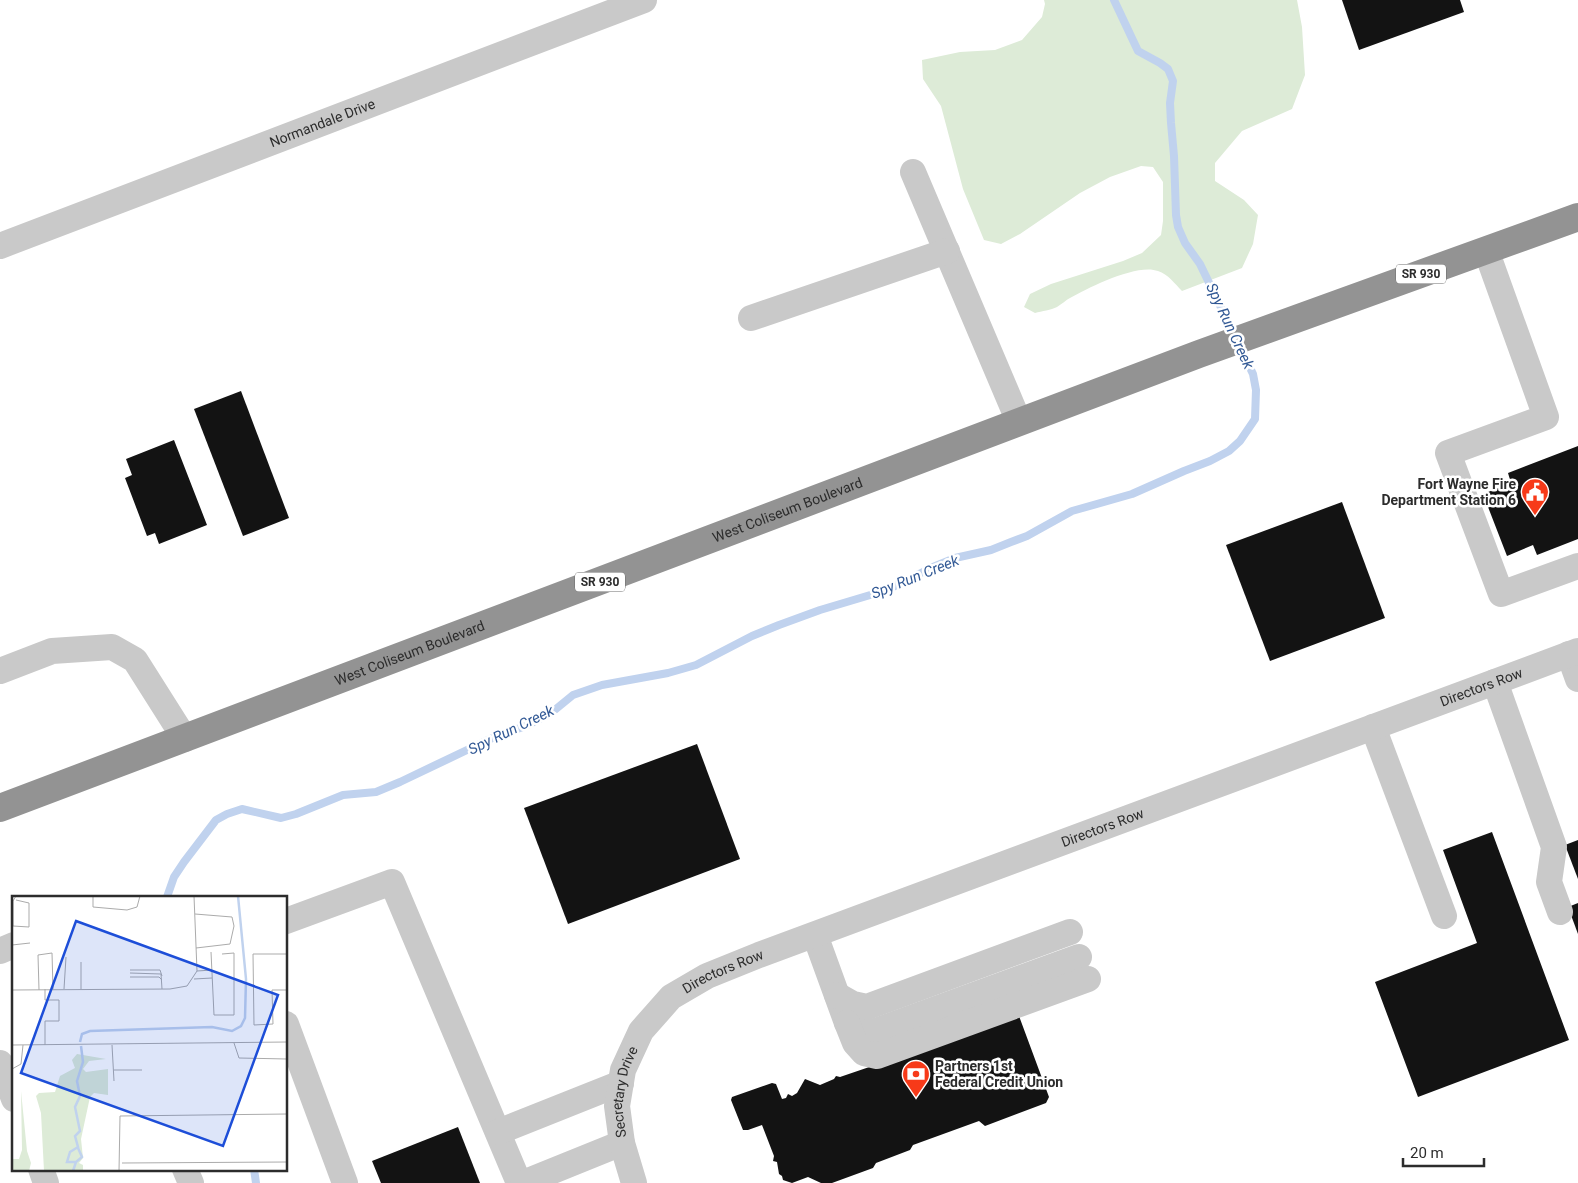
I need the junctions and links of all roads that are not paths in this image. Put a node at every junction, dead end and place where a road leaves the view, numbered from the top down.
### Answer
1 (644, 0) edge
2 (913, 172) dead end
3 (1578, 217) edge
4 (0, 246) edge
5 (1486, 250) junction
6 (946, 251) junction
7 (751, 318) dead end
8 (1019, 422) junction
9 (1578, 566) edge
10 (1574, 652) edge
11 (0, 671) edge
12 (1578, 679) edge
13 (1495, 682) junction
14 (1373, 727) junction
15 (185, 739) junction
16 (0, 808) edge
17 (1560, 912) dead end
18 (1444, 916) dead end
19 (288, 920) edge
20 (814, 935) junction
21 (12, 947) edge
22 (0, 951) edge
23 (1079, 957) dead end
24 (288, 1029) edge
25 (641, 1031) joint
26 (0, 1063) edge
27 (621, 1083) junction
28 (12, 1094) edge
29 (498, 1132) junction
30 (622, 1143) junction
31 (41, 1170) edge
32 (185, 1170) edge
33 (46, 1183) edge
34 (190, 1183) edge
35 (344, 1183) edge
36 (519, 1183) edge
37 (523, 1183) edge
38 (634, 1183) edge

1 - 4 street, Normandale Drive
2 - 6 street
3 - 5 highway, West Coliseum Boulevard / SR 930
5 - 8 highway, West Coliseum Boulevard / SR 930
5 - 9 street
6 - 7 street
6 - 8 street
8 - 15 highway, West Coliseum Boulevard / SR 930
10 - 12 street
10 - 13 street, Directors Row
11 - 15 street
13 - 14 street, Directors Row
13 - 17 street
14 - 18 street
14 - 20 street, Directors Row
15 - 16 highway, West Coliseum Boulevard / SR 930
19 - 29 street
20 - 23 street
20 - 25 street, Directors Row
21 - 22 street
24 - 35 street
25 - 27 street, Secretary Drive
26 - 28 street
27 - 29 street
27 - 30 street, Secretary Drive
29 - 36 street
30 - 37 street
30 - 38 street, Secretary Drive
31 - 33 street
32 - 34 street

